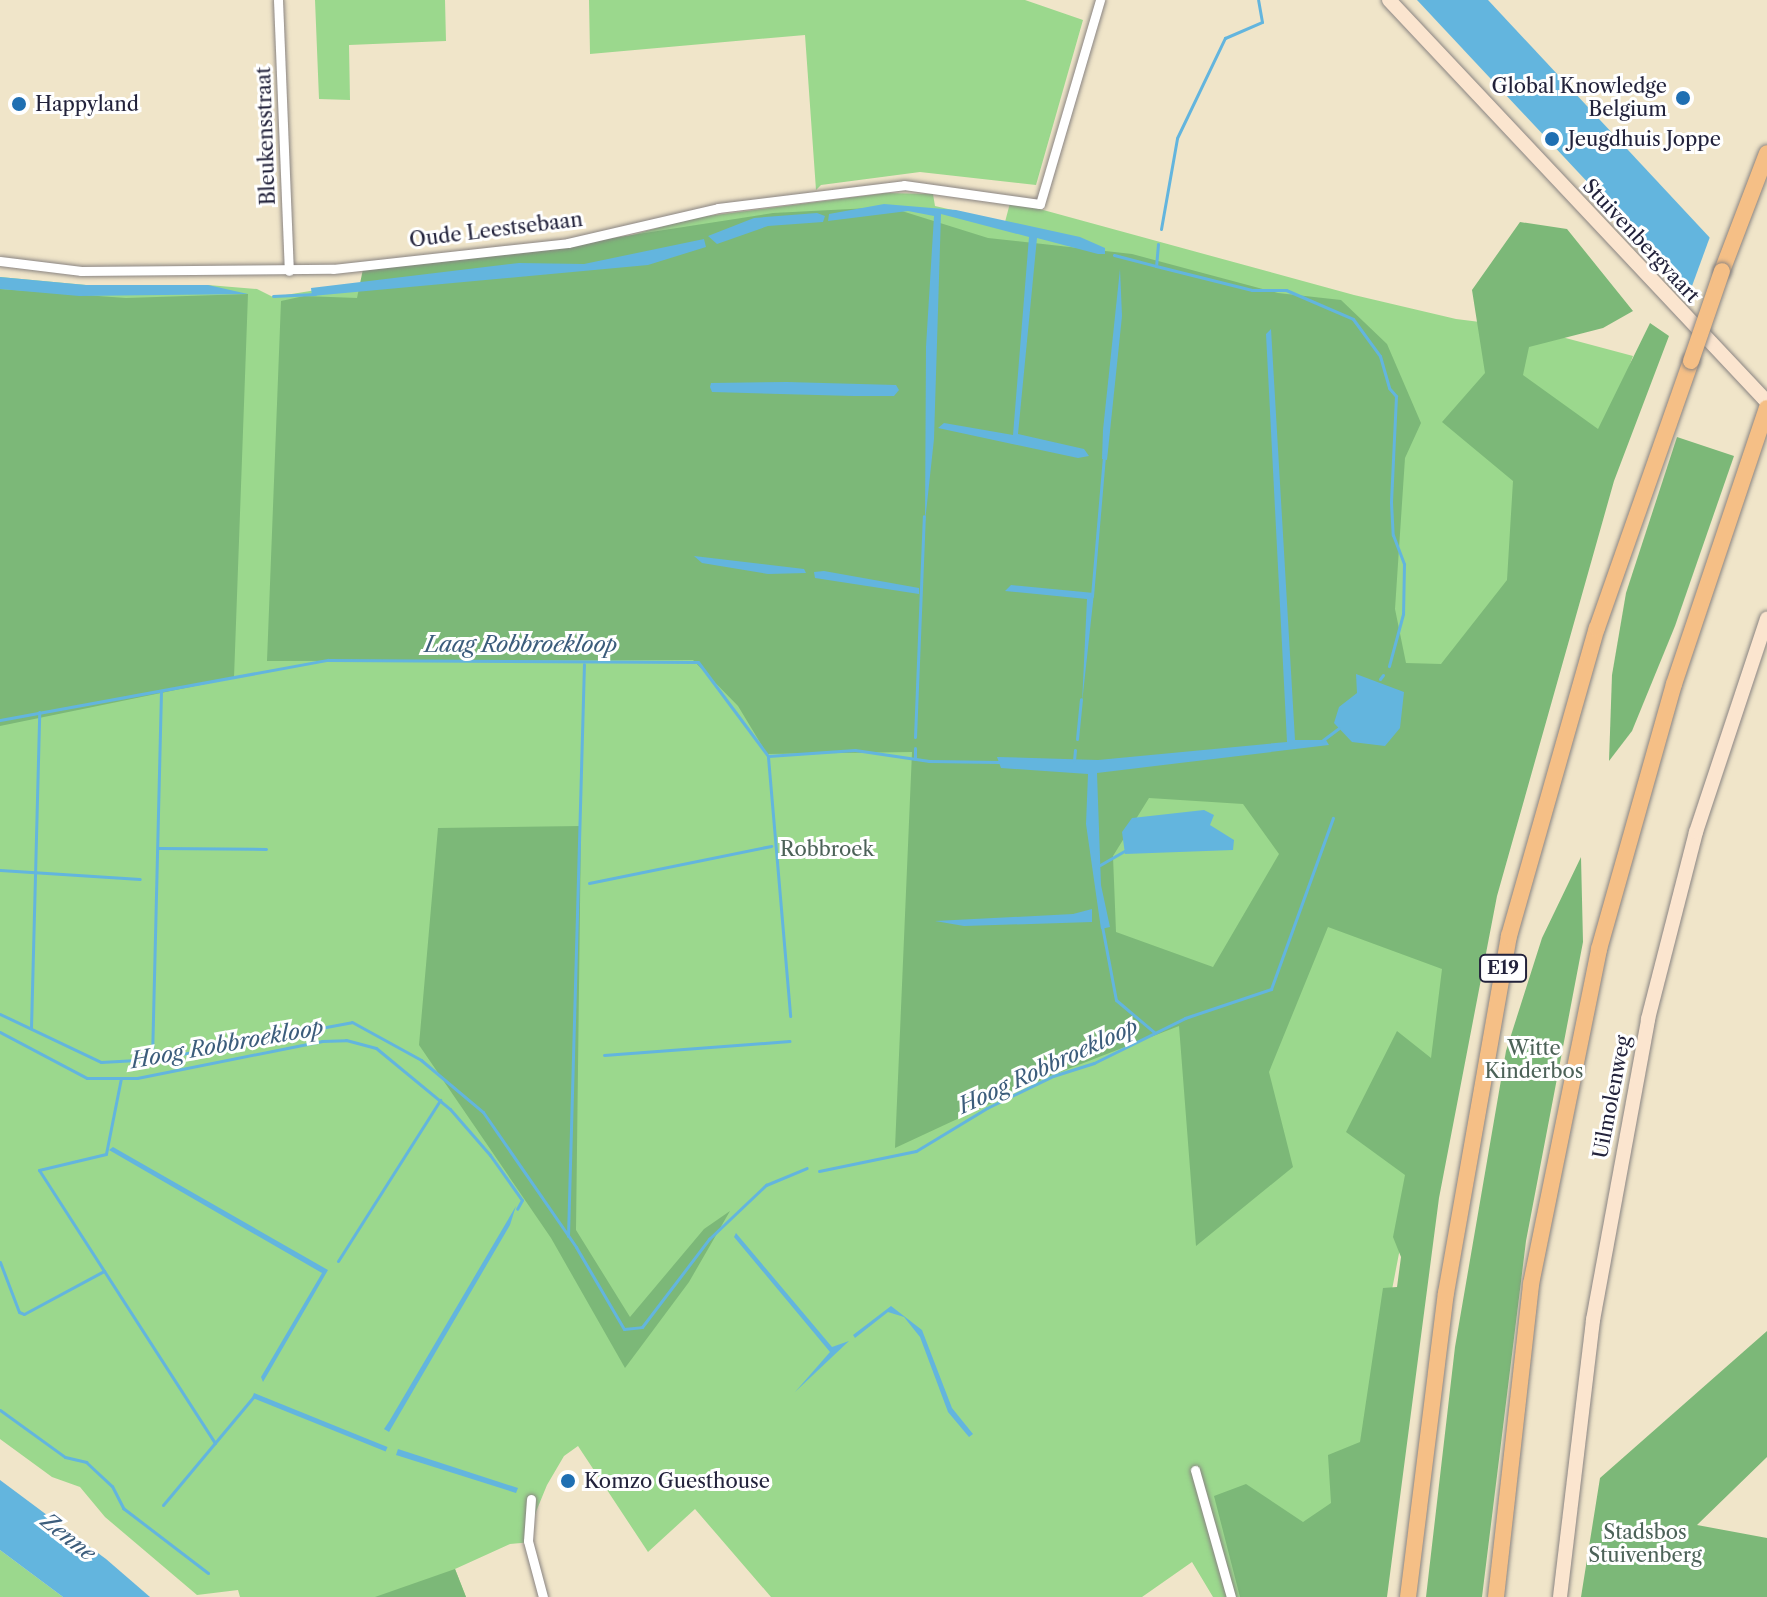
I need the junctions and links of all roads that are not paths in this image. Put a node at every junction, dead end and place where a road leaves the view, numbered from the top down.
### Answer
1 (278, 0) edge
2 (1100, 0) edge
3 (1389, 0) edge
4 (1767, 153) edge
5 (0, 261) edge
6 (289, 271) junction
7 (1767, 402) edge
8 (1767, 408) edge
9 (1767, 619) edge
10 (1195, 1470) dead end
11 (531, 1499) dead end
12 (543, 1597) edge
13 (1231, 1597) edge
14 (1408, 1597) edge
15 (1496, 1597) edge
16 (1560, 1597) edge

1 - 6 street, Bleukensstraat
2 - 6 street, Oude Leestsebaan
3 - 7 main road, Stuivenbergvaart
4 - 14 highway, E19, bridge
5 - 6 street, Oude Leestsebaan
8 - 15 highway
9 - 16 main road, Uilmolenweg
10 - 13 street
11 - 12 street

